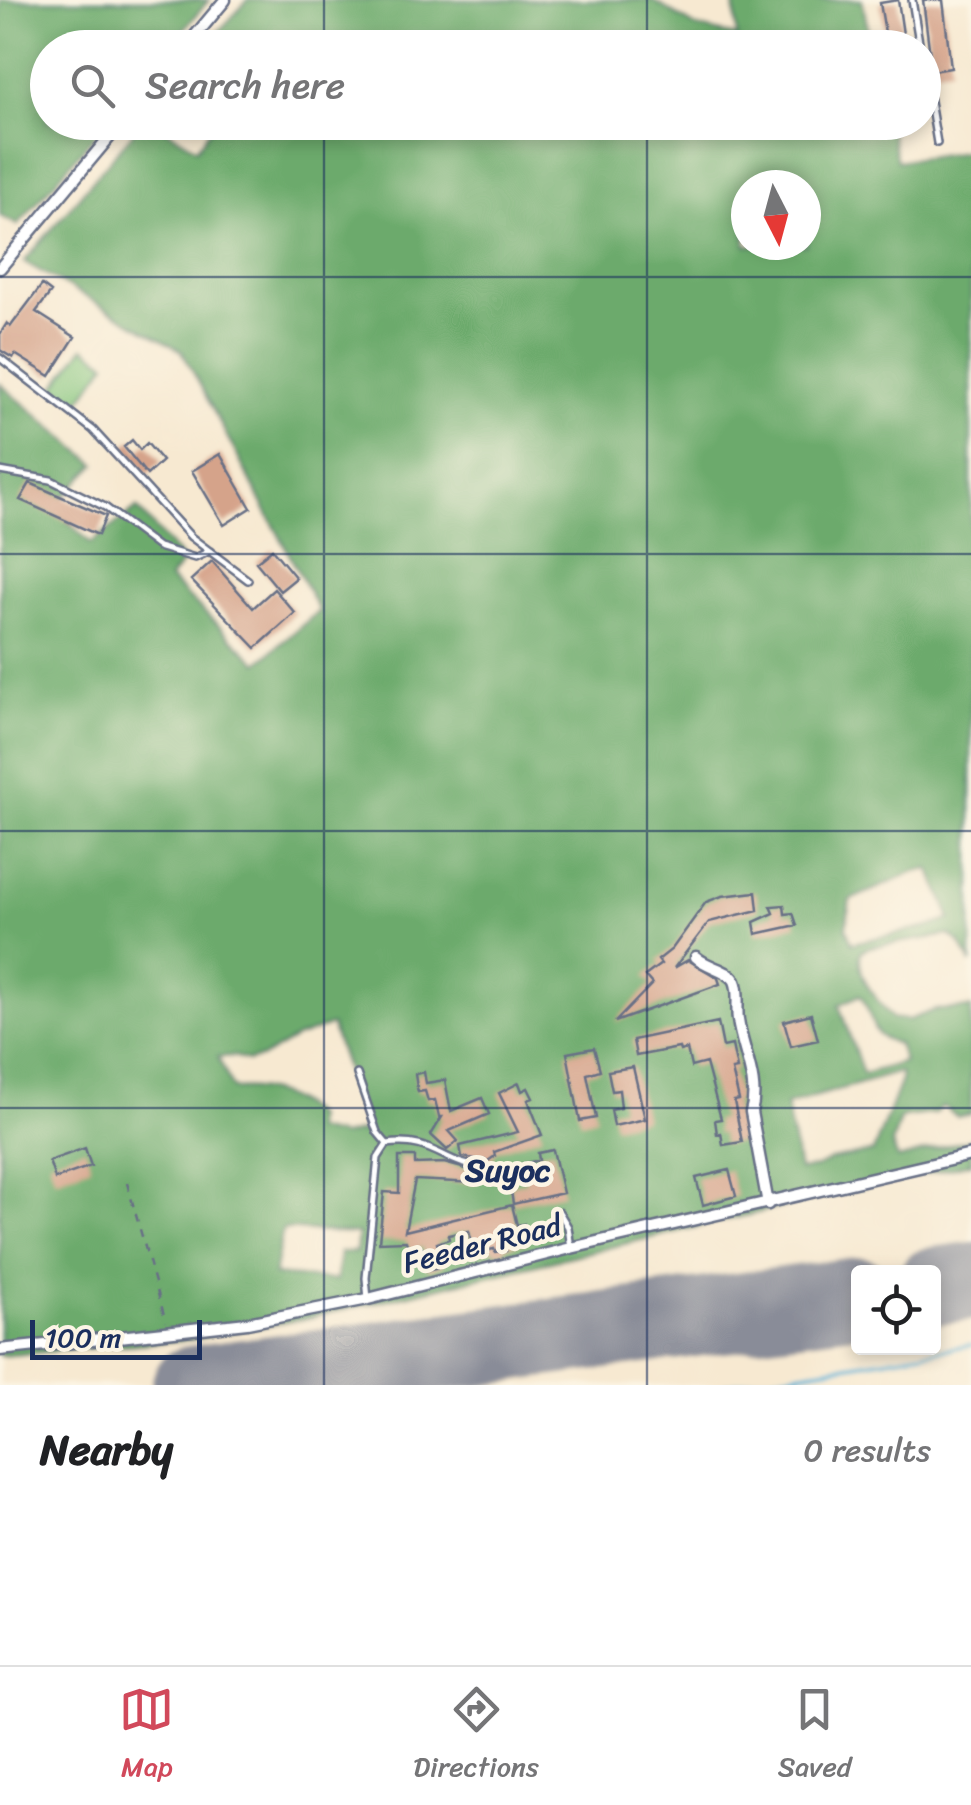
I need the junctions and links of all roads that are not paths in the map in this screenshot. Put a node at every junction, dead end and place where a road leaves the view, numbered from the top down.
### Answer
1 (226, 0) edge
2 (912, 0) edge
3 (201, 30) edge
4 (917, 30) edge
5 (107, 140) edge
6 (936, 140) edge
7 (937, 143) dead end
8 (0, 268) edge
9 (0, 358) edge
10 (0, 471) edge
11 (210, 551) junction
12 (248, 580) dead end
13 (696, 957) dead end
14 (357, 1074) dead end
15 (387, 1144) junction
16 (971, 1155) edge
17 (486, 1167) dead end
18 (768, 1204) junction
19 (559, 1212) dead end
20 (571, 1248) junction
21 (368, 1299) junction
22 (0, 1350) edge

1 - 3 street
2 - 4 lane
5 - 8 street
6 - 7 lane
9 - 11 lane
10 - 11 lane
11 - 12 lane
13 - 18 street
14 - 15 lane
15 - 17 lane
15 - 21 lane
16 - 18 street, Feeder Road
18 - 20 street, Feeder Road
19 - 20 lane
20 - 21 street, Feeder Road
21 - 22 street, Feeder Road

